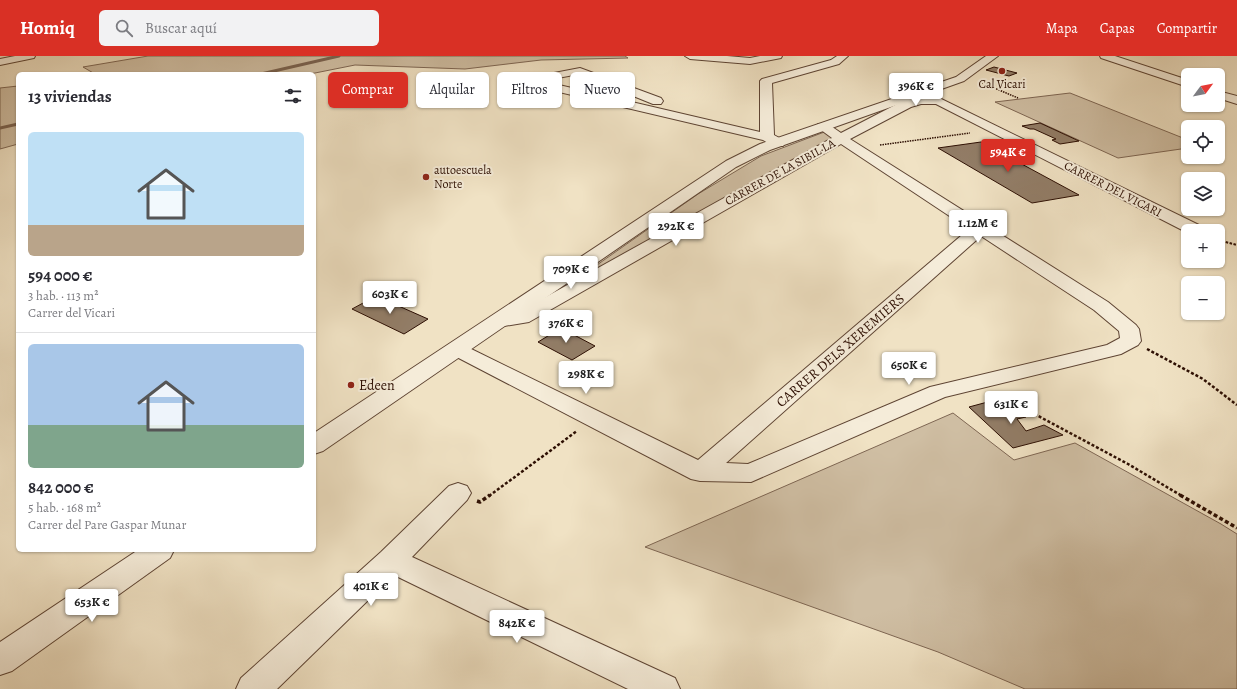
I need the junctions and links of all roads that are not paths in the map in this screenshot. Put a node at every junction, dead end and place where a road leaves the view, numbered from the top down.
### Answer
1 (30, 56) edge
2 (690, 56) edge
3 (777, 56) edge
4 (993, 56) edge
5 (1105, 56) edge
6 (838, 57) edge
7 (0, 62) edge
8 (562, 74) edge
9 (1181, 82) edge
10 (562, 90) edge
11 (922, 92) junction
12 (1225, 96) edge
13 (1237, 100) edge
14 (939, 101) junction
15 (720, 126) junction
16 (823, 127) junction
17 (842, 138) junction
18 (773, 140) junction
19 (1183, 224) edge
20 (980, 228) junction
21 (498, 321) junction
22 (456, 349) junction
23 (316, 444) edge
24 (700, 472) junction
25 (458, 493) road end
26 (157, 552) edge
27 (391, 560) junction
28 (0, 660) edge
29 (253, 689) edge
30 (662, 689) edge

1 - 7 street
2 - 3 street
4 - 11 street
5 - 9 street
6 - 18 street
8 - 15 street
10 - 15 street
11 - 14 street, CARRER DEL VICARI
11 - 16 street
12 - 13 street
14 - 17 street, CARRER DE LA SIBIL·LA
14 - 19 street, CARRER DEL VICARI
15 - 18 street
16 - 17 street
16 - 18 street
17 - 20 street
17 - 21 street, CARRER DE LA SIBIL·LA
18 - 21 street
20 - 24 street, CARRER DELS XEREMIERS
20 - 24 street
21 - 22 street
22 - 23 street
22 - 24 street
25 - 27 street
26 - 28 street
27 - 29 street
27 - 30 street

